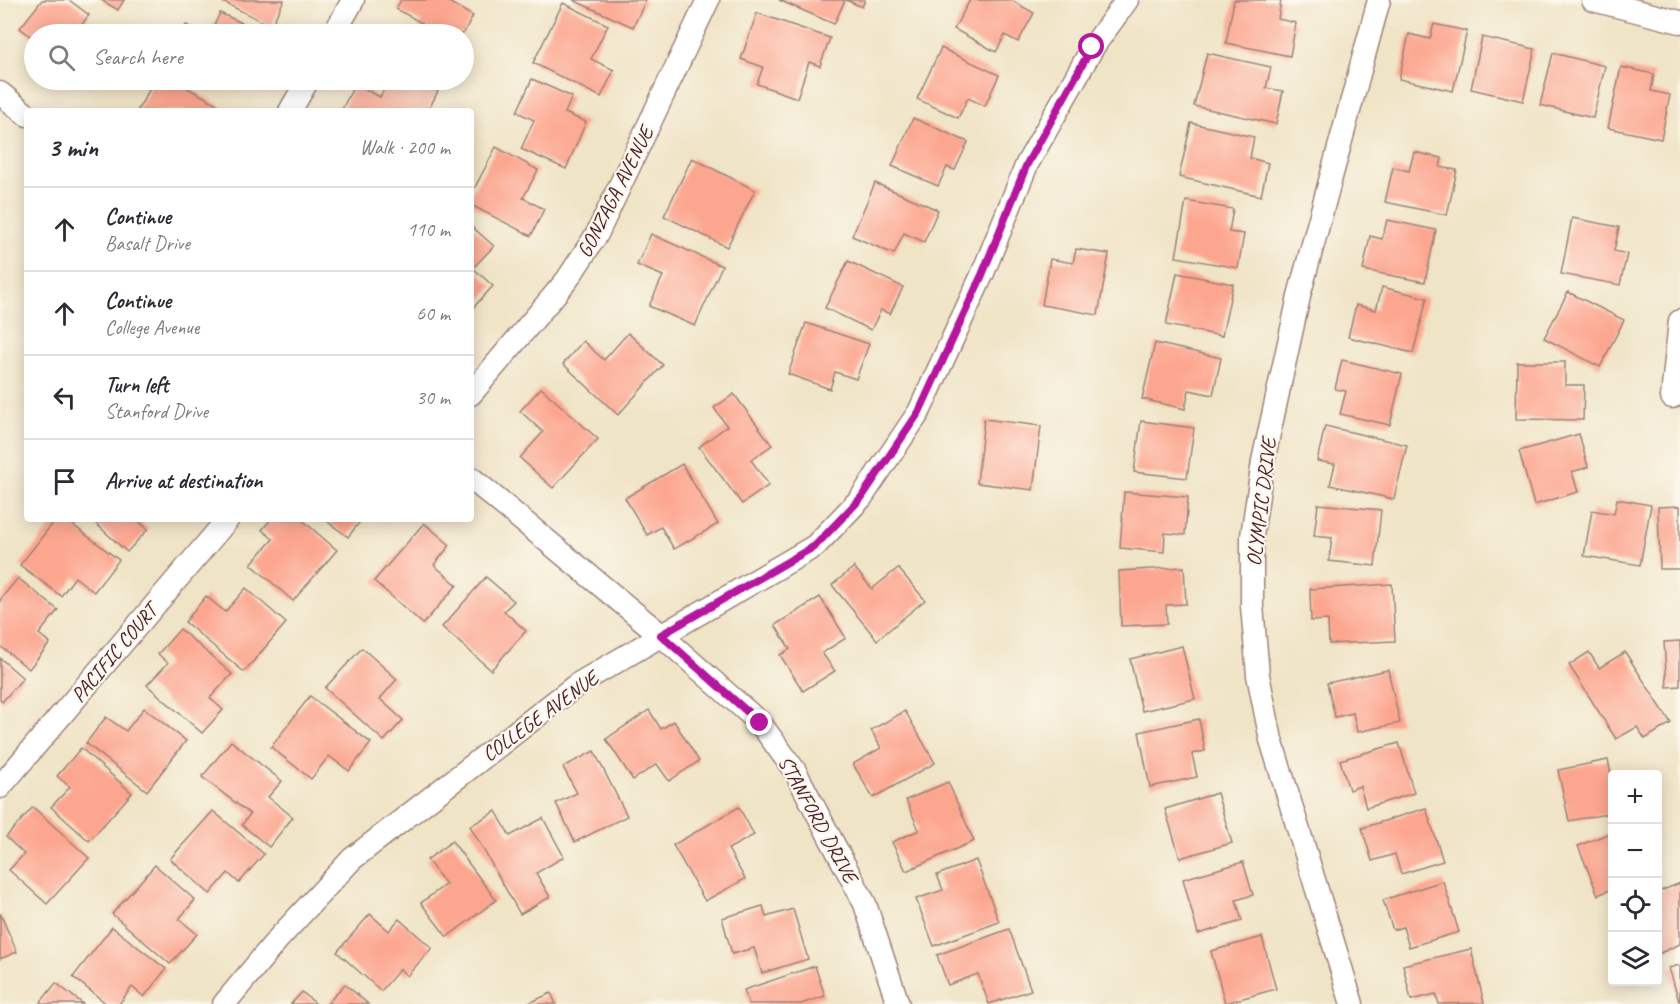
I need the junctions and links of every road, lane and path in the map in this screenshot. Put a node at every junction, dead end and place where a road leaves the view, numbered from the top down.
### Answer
1 (352, 0) edge
2 (708, 0) edge
3 (1127, 0) edge
4 (1379, 0) edge
5 (1593, 0) edge
6 (1680, 22) edge
7 (339, 24) edge
8 (302, 90) edge
9 (0, 93) edge
10 (292, 108) edge
11 (24, 113) edge
12 (1680, 321) edge
13 (474, 390) edge
14 (1671, 397) dead end
15 (474, 480) edge
16 (225, 522) edge
17 (661, 635) junction
18 (0, 787) edge
19 (224, 1004) edge
20 (898, 1004) edge
21 (1352, 1004) edge

1 - 7 street
2 - 13 street, GONZAGA AVENUE
3 - 17 street, COLLEGE AVENUE
4 - 21 street, OLYMPIC DRIVE
5 - 6 street
8 - 10 street
9 - 11 street
12 - 14 street
15 - 17 street, STANFORD DRIVE
16 - 18 street, PACIFIC COURT
17 - 19 street, COLLEGE AVENUE
17 - 20 street, STANFORD DRIVE

